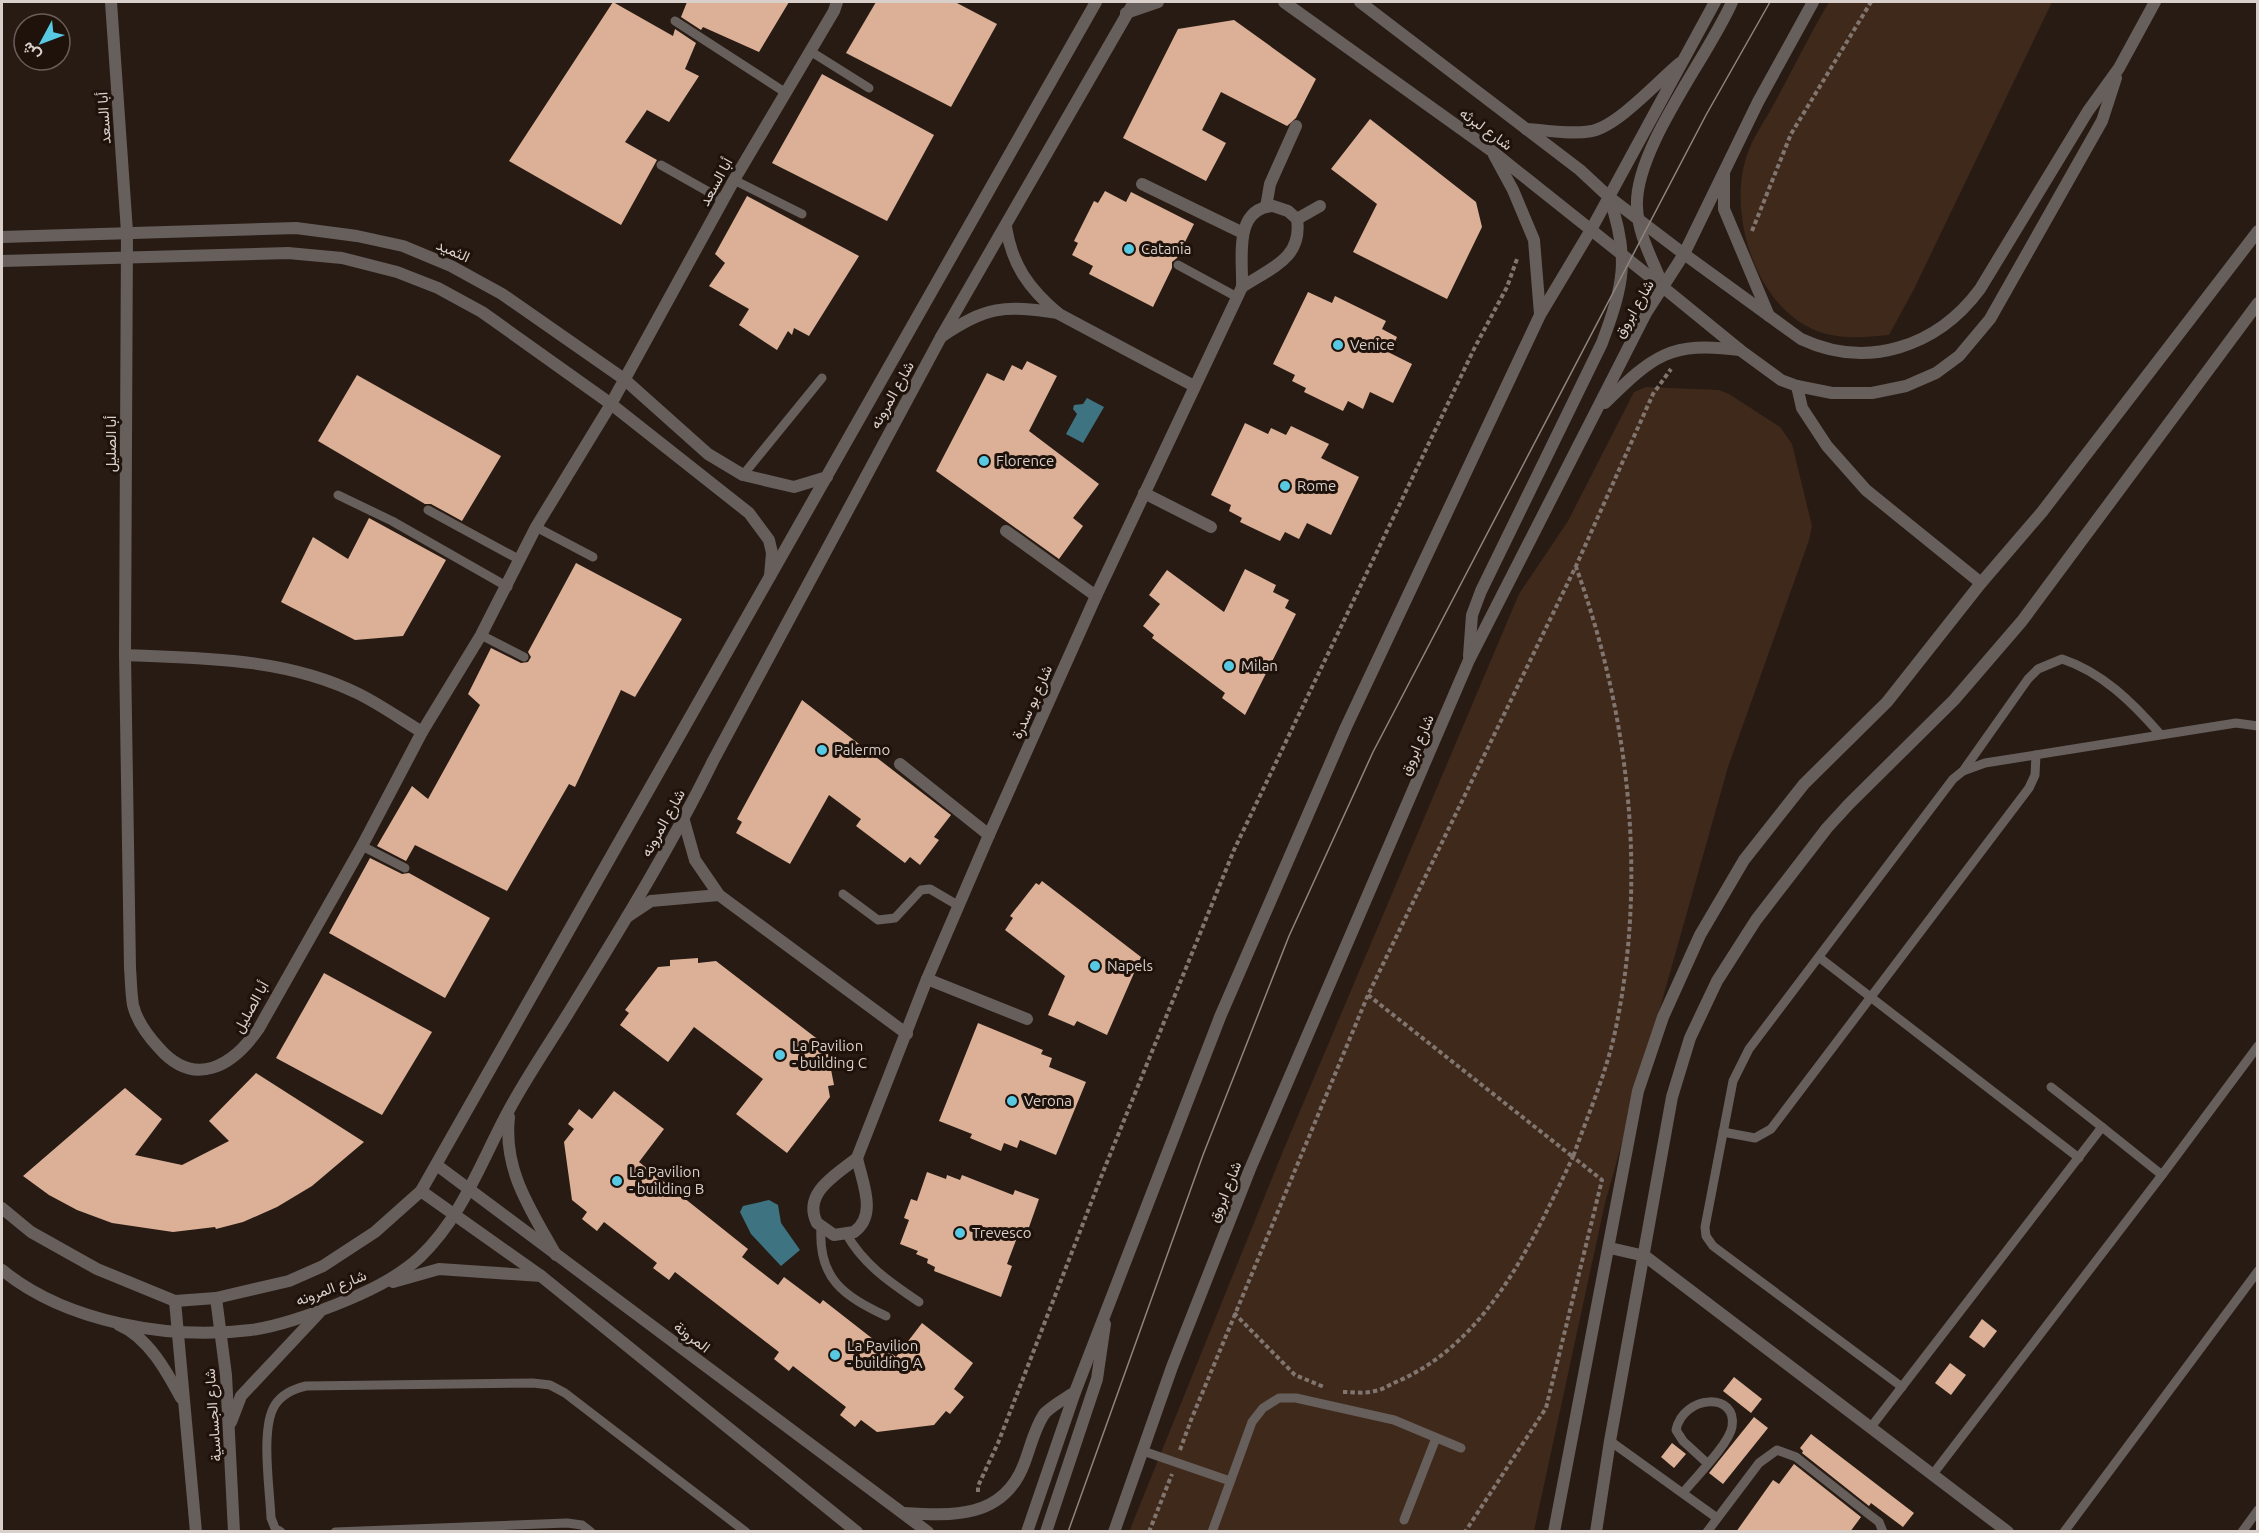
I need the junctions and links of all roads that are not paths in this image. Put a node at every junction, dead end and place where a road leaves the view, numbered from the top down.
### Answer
1 (111, 2) edge
2 (837, 2) edge
3 (1096, 2) edge
4 (1134, 2) edge
5 (1158, 2) edge
6 (1284, 2) edge
7 (1360, 2) edge
8 (1715, 2) edge
9 (1732, 2) edge
10 (1813, 2) edge
11 (2155, 2) edge
12 (1126, 13) junction
13 (675, 21) dead end
14 (810, 51) junction
15 (1686, 57) junction
16 (2119, 68) junction
17 (869, 88) dead end
18 (786, 93) junction
19 (1296, 126) dead end
20 (1525, 129) junction
21 (1492, 151) junction
22 (661, 165) dead end
23 (1724, 174) junction
24 (734, 180) junction
25 (1142, 184) dead end
26 (1609, 197) junction
27 (723, 200) junction
28 (1320, 206) dead end
29 (1266, 207) junction
30 (802, 214) dead end
31 (1297, 219) junction
32 (1638, 219) junction
33 (1006, 227) junction
34 (1592, 228) junction
35 (2258, 231) edge
36 (128, 232) junction
37 (1243, 233) junction
38 (2, 237) edge
39 (1624, 254) junction
40 (1684, 254) junction
41 (126, 257) junction
42 (2, 261) edge
43 (1178, 265) dead end
44 (1664, 288) junction
45 (1240, 292) junction
46 (2258, 303) edge
47 (1059, 314) junction
48 (1540, 315) junction
49 (1768, 316) junction
50 (941, 337) junction
51 (1740, 350) junction
52 (822, 378) dead end
53 (624, 379) junction
54 (1194, 386) junction
55 (1797, 386) junction
56 (611, 404) junction
57 (1598, 410) junction
58 (743, 475) junction
59 (827, 477) junction
60 (1144, 493) junction
61 (338, 495) dead end
62 (428, 510) dead end
63 (536, 527) junction
64 (1211, 527) dead end
65 (1006, 531) dead end
66 (593, 557) dead end
67 (520, 560) junction
68 (770, 579) junction
69 (1981, 583) junction
70 (508, 587) junction
71 (1096, 596) junction
72 (482, 635) junction
73 (125, 656) junction
74 (524, 657) dead end
75 (1469, 660) junction
76 (2258, 726) edge
77 (422, 732) junction
78 (2160, 734) junction
79 (2036, 755) junction
80 (900, 764) dead end
81 (1964, 771) junction
82 (684, 821) junction
83 (989, 835) junction
84 (362, 846) junction
85 (405, 868) dead end
86 (843, 894) dead end
87 (718, 895) junction
88 (959, 906) junction
89 (627, 917) junction
90 (1820, 958) junction
91 (927, 979) junction
92 (1872, 998) junction
93 (1027, 1019) dead end
94 (907, 1034) junction
95 (2258, 1046) edge
96 (2051, 1087) dead end
97 (510, 1107) junction
98 (2102, 1127) junction
99 (1723, 1132) junction
100 (856, 1158) junction
101 (2079, 1158) junction
102 (438, 1166) junction
103 (2162, 1175) junction
104 (469, 1190) junction
105 (421, 1191) junction
106 (2, 1208) edge
107 (455, 1215) junction
108 (821, 1228) junction
109 (847, 1235) junction
110 (1610, 1248) junction
111 (556, 1255) junction
112 (1645, 1256) junction
113 (2, 1270) edge
114 (2258, 1271) edge
115 (541, 1276) junction
116 (377, 1287) junction
117 (216, 1298) junction
118 (175, 1301) junction
119 (919, 1302) dead end
120 (323, 1310) junction
121 (1106, 1310) junction
122 (886, 1316) dead end
123 (104, 1319) junction
124 (221, 1332) junction
125 (179, 1333) junction
126 (1902, 1387) junction
127 (1075, 1392) junction
128 (183, 1403) junction
129 (229, 1425) junction
130 (1871, 1426) junction
131 (1436, 1438) junction
132 (1610, 1440) junction
133 (1461, 1448) dead end
134 (1143, 1451) junction
135 (1707, 1463) junction
136 (1933, 1474) junction
137 (1230, 1481) junction
138 (1683, 1493) junction
139 (2258, 1510) edge
140 (903, 1513) junction
141 (1717, 1518) junction
142 (1404, 1520) dead end
143 (561, 1527) edge
144 (405, 1530) edge
145 (196, 1532) edge
146 (234, 1532) edge
147 (280, 1532) edge
148 (335, 1532) edge
149 (591, 1532) edge
150 (746, 1532) edge
151 (857, 1532) edge
152 (928, 1532) edge
153 (1027, 1532) edge
154 (1046, 1532) edge
155 (1114, 1532) edge
156 (1212, 1532) edge
157 (1554, 1532) edge
158 (1596, 1532) edge
159 (1707, 1532) edge
160 (1883, 1532) edge
161 (2008, 1532) edge
162 (2064, 1532) edge
163 (2242, 1532) edge

1 - 36 street, أبا السعد
2 - 14 street, أبا السعد
3 - 59 street, شارع المرونه
4 - 12 street, شارع المرونه
5 - 12 street
6 - 21 street, شارع لبرثه
7 - 20 street, شارع لبرثه
8 - 15 street
9 - 32 street
10 - 23 street, شارع ابروق
11 - 16 street
12 - 33 street, شارع المرونه
13 - 18 lane
14 - 17 lane
14 - 18 street, أبا السعد
15 - 20 street
15 - 26 street
16 - 49 street, شارع لبرثه
16 - 55 street, شارع لبرثه
18 - 24 street, أبا السعد
19 - 29 street
20 - 26 street, شارع لبرثه
21 - 34 street, شارع لبرثه
21 - 48 street
22 - 27 lane
23 - 40 street, شارع ابروق
23 - 49 street
24 - 27 street, أبا السعد
24 - 30 lane
25 - 37 street
26 - 32 street, شارع لبرثه
26 - 34 street
26 - 39 street
27 - 53 street, أبا السعد
28 - 31 street
29 - 31 street
29 - 37 street
31 - 45 street, شارع بو سدرة
32 - 40 street, شارع لبرثه
32 - 44 street
33 - 47 street
33 - 50 street, شارع المرونه
34 - 39 street, شارع لبرثه
34 - 48 street
35 - 69 street
36 - 38 street, الثميد
36 - 41 street, أبا الصليل
36 - 53 street, الثميد
37 - 45 street, شارع بو سدرة
39 - 44 street, شارع لبرثه
39 - 75 street
40 - 44 street, شارع ابروق
40 - 49 street, شارع لبرثه
41 - 42 street
41 - 56 street
41 - 73 street, أبا الصليل
43 - 45 lane
44 - 51 street, شارع لبرثه
44 - 57 street, شارع ابروق
45 - 54 street, شارع بو سدرة
46 - 112 street
47 - 50 street
47 - 54 street
48 - 121 street
50 - 82 street, شارع المرونه
51 - 55 street, شارع لبرثه
51 - 57 street
52 - 58 lane
53 - 56 street, أبا الصليل
53 - 58 street, الثميد
54 - 60 street, شارع بو سدرة
55 - 69 street
56 - 63 street, أبا الصليل
56 - 68 street
57 - 75 street, شارع ابروق
58 - 59 street, الثميد
59 - 68 street, شارع المرونه
60 - 64 street
60 - 71 street, شارع بو سدرة
61 - 70 lane
62 - 67 lane
63 - 66 lane
63 - 67 street, أبا الصليل
65 - 71 street
67 - 70 street, أبا الصليل
68 - 102 street, شارع المرونه
69 - 110 street
70 - 72 street, أبا الصليل
71 - 83 street, شارع بو سدرة
72 - 74 lane
72 - 77 street, أبا الصليل
73 - 77 street
73 - 84 street, أبا الصليل
75 - 134 street, شارع ابروق
76 - 78 lane
77 - 84 street, أبا الصليل
78 - 79 lane
78 - 81 lane
79 - 81 lane
79 - 92 lane
80 - 83 street
81 - 90 lane
82 - 87 street
82 - 89 street, شارع المرونه
83 - 88 street, شارع بو سدرة
84 - 85 lane
86 - 88 lane
87 - 89 street
87 - 94 street
88 - 91 street, شارع بو سدرة
89 - 97 street, شارع المرونه
90 - 92 lane
90 - 99 lane
91 - 93 street
91 - 94 street, شارع بو سدرة
92 - 99 lane
92 - 101 lane
94 - 100 street, شارع بو سدرة
95 - 103 lane
96 - 98 lane
97 - 104 street, شارع المرونه
97 - 111 street
98 - 101 lane
98 - 103 lane
99 - 126 lane
100 - 108 street, شارع بو سدرة
100 - 109 street
101 - 126 lane
102 - 104 street, المرونة
102 - 105 street, شارع المرونه
103 - 136 lane
104 - 107 street, شارع المرونه
104 - 111 street, المرونة
105 - 107 street
105 - 117 street, شارع المرونه
106 - 118 street, شارع المرونه
107 - 115 street
107 - 116 street, شارع المرونه
108 - 109 street
108 - 122 lane
109 - 119 lane
110 - 112 street
110 - 157 street
111 - 140 street, المرونة
112 - 130 street
112 - 132 street
113 - 123 street, شارع المرونه
114 - 162 lane
115 - 116 street
115 - 151 street
116 - 120 street, شارع المرونه
117 - 118 street, شارع المرونه
117 - 124 street, شارع الجساسية
118 - 125 street, شارع الجساسية
120 - 124 street, شارع المرونه
120 - 129 street
121 - 127 street
121 - 154 street
123 - 125 street, شارع المرونه
123 - 128 street
124 - 125 street, شارع المرونه
124 - 129 street, شارع الجساسية
125 - 128 street, شارع الجساسية
126 - 130 lane
127 - 140 street
127 - 153 street
128 - 145 street, شارع الجساسية
129 - 146 street, شارع الجساسية
130 - 136 street
131 - 133 lane
131 - 137 lane
131 - 142 lane
132 - 138 lane
132 - 158 street
134 - 137 lane
134 - 155 street, شارع ابروق
135 - 135 lane
135 - 138 lane
136 - 161 street
137 - 156 lane
138 - 141 lane
139 - 163 lane
140 - 152 street, المرونة
141 - 159 lane
141 - 160 lane
143 - 144 lane
143 - 149 lane
144 - 148 lane
147 - 150 lane

